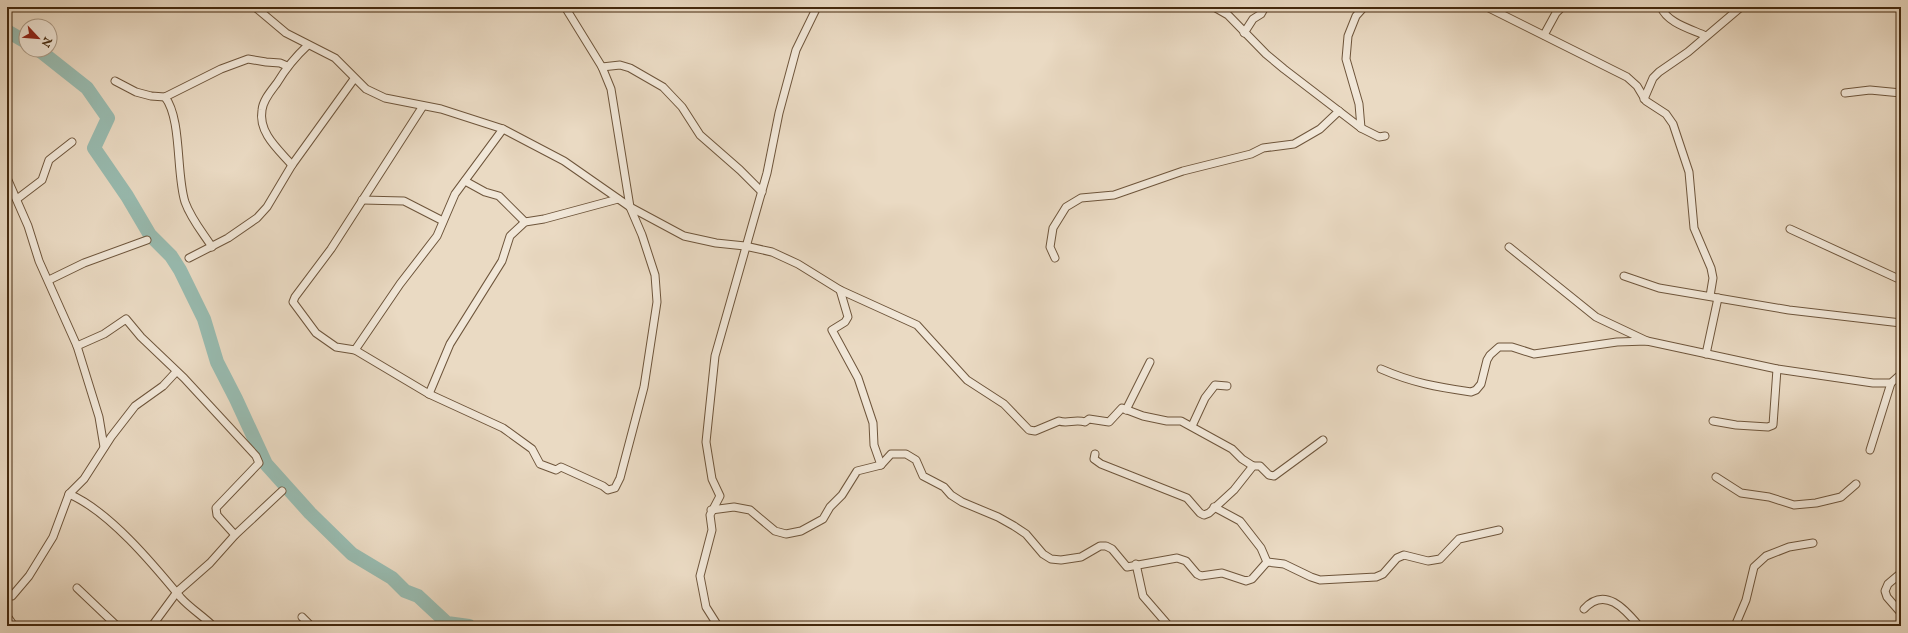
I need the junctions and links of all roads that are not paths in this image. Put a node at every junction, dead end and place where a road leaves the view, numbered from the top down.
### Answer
1 (255, 7) edge
2 (565, 7) edge
3 (817, 7) edge
4 (1214, 7) edge
5 (1265, 7) edge
6 (1487, 7) edge
7 (1562, 7) edge
8 (1661, 7) edge
9 (1741, 7) edge
10 (1361, 8) edge
11 (1244, 32) junction
12 (1544, 36) junction
13 (1706, 36) junction
14 (308, 45) junction
15 (287, 66) junction
16 (602, 67) junction
17 (354, 79) junction
18 (115, 82) dead end
19 (1845, 93) dead end
20 (1901, 94) edge
21 (166, 97) junction
22 (1644, 99) junction
23 (422, 106) junction
24 (1339, 111) junction
25 (1361, 128) junction
26 (503, 129) junction
27 (1385, 136) dead end
28 (72, 142) dead end
29 (292, 165) junction
30 (7, 178) edge
31 (465, 181) junction
32 (762, 192) junction
33 (17, 199) junction
34 (618, 199) junction
35 (362, 200) junction
36 (630, 207) junction
37 (443, 221) junction
38 (525, 222) junction
39 (1790, 229) dead end
40 (147, 240) dead end
41 (745, 246) junction
42 (1509, 247) dead end
43 (212, 248) junction
44 (189, 258) dead end
45 (1055, 258) dead end
46 (1624, 276) dead end
47 (49, 280) junction
48 (1901, 280) edge
49 (840, 290) junction
50 (1710, 296) junction
51 (1718, 298) junction
52 (1901, 323) edge
53 (1647, 341) junction
54 (77, 346) junction
55 (355, 350) junction
56 (1706, 354) junction
57 (1150, 362) dead end
58 (1778, 369) junction
59 (1380, 370) dead end
60 (176, 372) junction
61 (1901, 374) edge
62 (1891, 383) junction
63 (1227, 386) dead end
64 (429, 394) junction
65 (1126, 410) junction
66 (1713, 421) dead end
67 (1192, 426) junction
68 (1323, 440) dead end
69 (104, 448) junction
70 (1870, 450) dead end
71 (1095, 454) dead end
72 (881, 465) junction
73 (1253, 466) junction
74 (1716, 477) dead end
75 (1856, 484) dead end
76 (282, 491) dead end
77 (69, 494) junction
78 (1214, 507) junction
79 (711, 510) junction
80 (1499, 530) dead end
81 (235, 535) junction
82 (1813, 543) dead end
83 (1267, 562) junction
84 (1136, 564) junction
85 (1901, 573) edge
86 (76, 588) dead end
87 (177, 592) junction
88 (7, 596) edge
89 (1584, 609) dead end
90 (1901, 613) edge
91 (7, 616) edge
92 (302, 617) dead end
93 (14, 626) edge
94 (117, 626) edge
95 (152, 626) edge
96 (213, 626) edge
97 (310, 626) edge
98 (718, 626) edge
99 (1169, 626) edge
100 (1639, 626) edge
101 (1735, 626) edge

1 - 14 street
2 - 16 street
3 - 32 street
4 - 11 street
5 - 11 street
6 - 12 street
7 - 12 street
8 - 13 street
9 - 13 street
10 - 25 street
11 - 24 street
12 - 22 street
13 - 22 street
14 - 15 street
14 - 17 street
15 - 21 street
15 - 29 street
16 - 32 street
16 - 36 street
17 - 23 street
17 - 29 street
18 - 21 street
19 - 20 street
21 - 43 street
22 - 50 street
23 - 26 street
23 - 35 street
24 - 25 street
24 - 45 street
25 - 27 street
26 - 31 street
26 - 34 street
28 - 33 street
29 - 43 street
30 - 33 street
31 - 37 street
31 - 38 street
32 - 41 street
33 - 47 street
34 - 36 street
34 - 38 street
35 - 37 street
35 - 55 street
36 - 41 street
36 - 64 street
37 - 55 street
38 - 64 street
39 - 48 street
40 - 47 street
41 - 49 street
41 - 79 street
42 - 53 street
43 - 44 street
46 - 50 street
47 - 54 street
49 - 65 street
49 - 72 street
50 - 51 street
51 - 52 street
51 - 56 street
53 - 56 street
53 - 59 street
54 - 60 street
54 - 69 street
55 - 64 street
56 - 58 street
57 - 65 street
58 - 62 street
58 - 66 street
60 - 69 street
60 - 81 street
61 - 62 street
62 - 70 street
63 - 67 street
65 - 67 street
67 - 73 street
68 - 73 street
69 - 77 street
71 - 78 street
72 - 79 street
72 - 84 street
73 - 78 street
74 - 75 street
76 - 81 street
77 - 87 street
77 - 88 street
78 - 83 street
79 - 98 street
80 - 83 street
81 - 87 street
82 - 101 street
83 - 84 street
84 - 99 street
85 - 90 street
86 - 94 street
87 - 95 street
87 - 96 street
89 - 100 street
91 - 93 street
92 - 97 street

